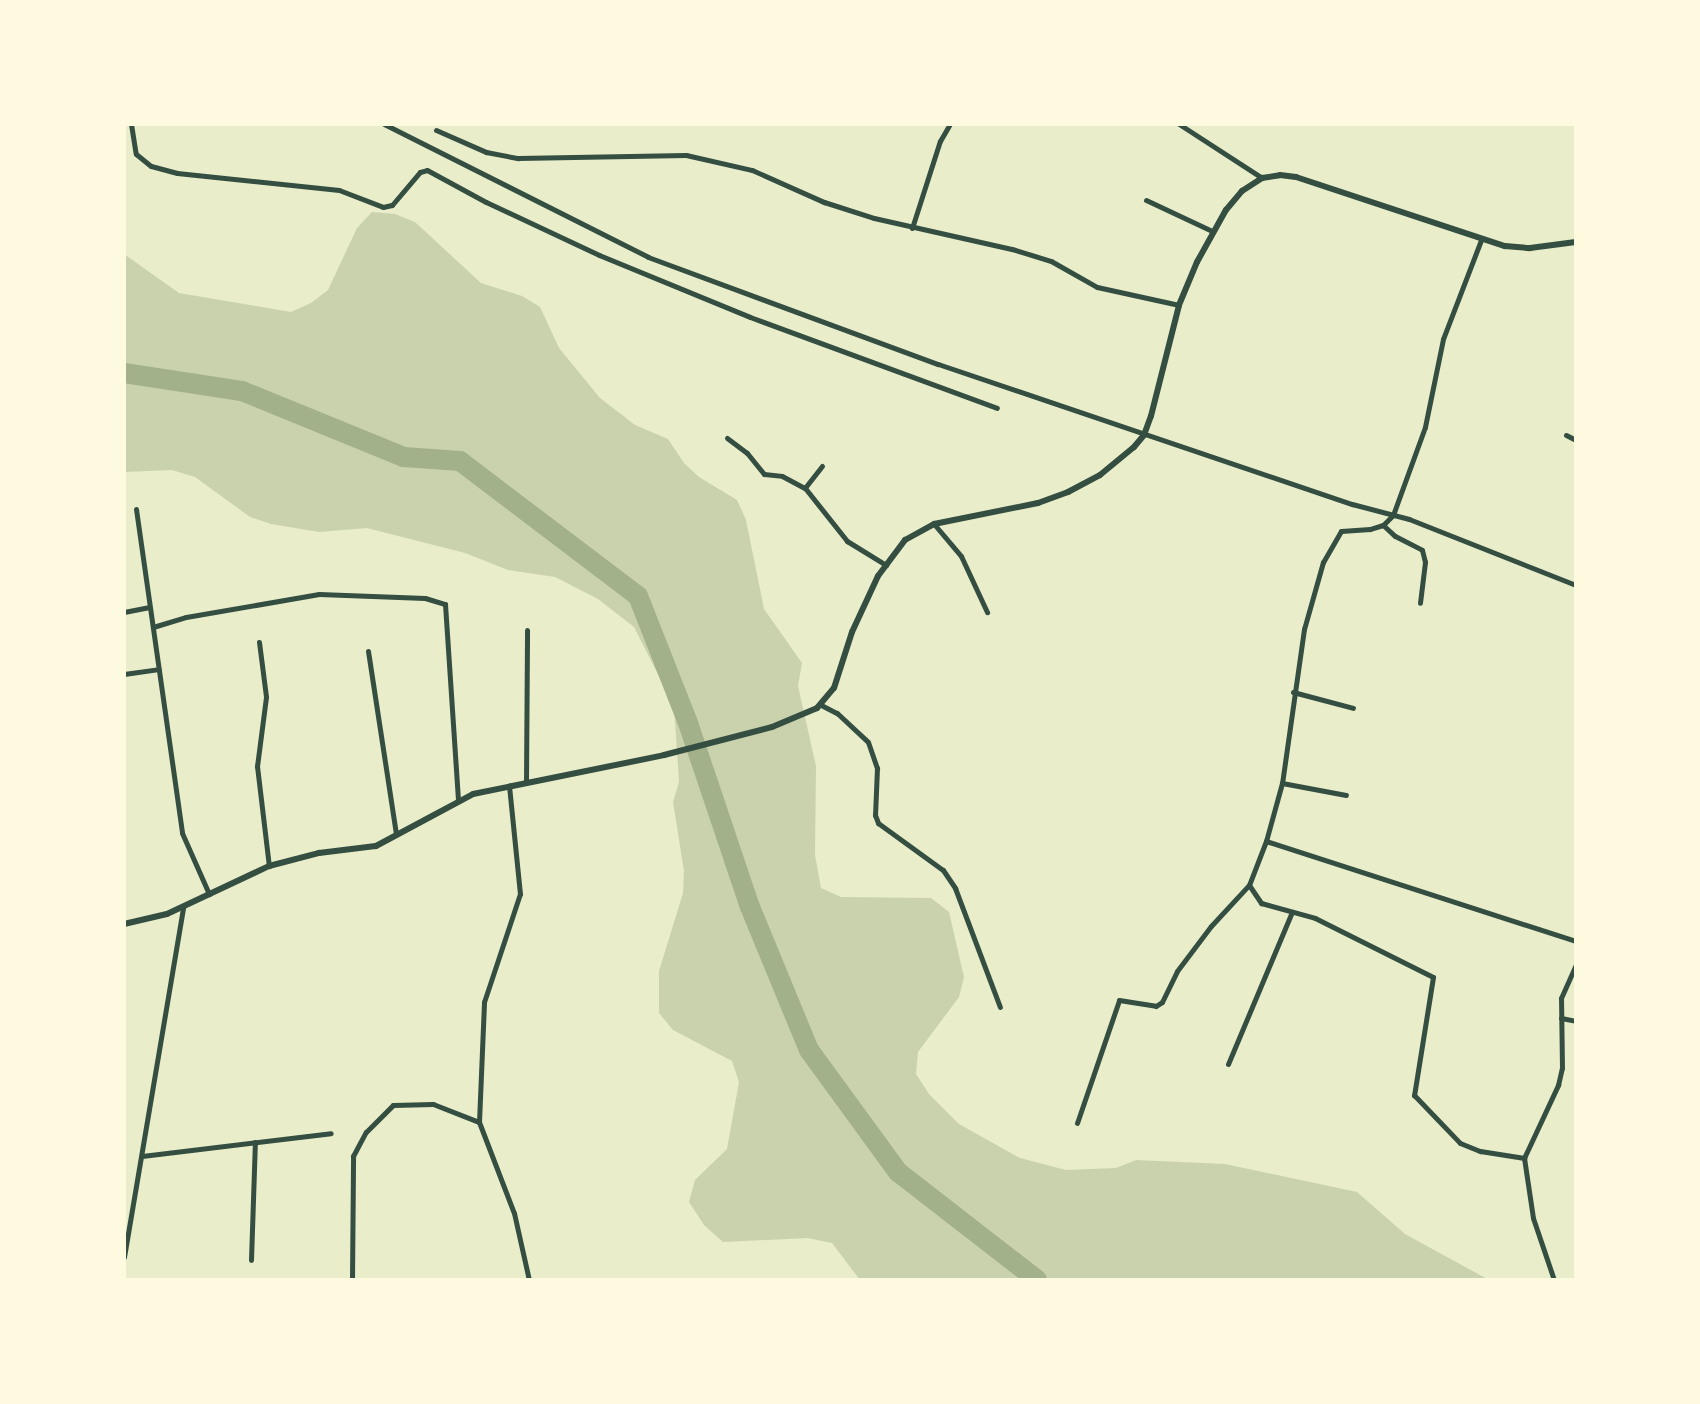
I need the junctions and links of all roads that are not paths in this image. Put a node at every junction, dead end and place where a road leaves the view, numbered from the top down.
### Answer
1 (131, 124) edge
2 (384, 124) edge
3 (950, 124) edge
4 (1179, 124) edge
5 (436, 130) dead end
6 (1262, 178) junction
7 (1146, 200) dead end
8 (912, 228) junction
9 (1212, 231) junction
10 (1481, 240) junction
11 (1576, 242) edge
12 (1179, 305) junction
13 (997, 408) dead end
14 (1144, 435) junction
15 (1566, 435) dead end
16 (727, 438) dead end
17 (1576, 440) edge
18 (822, 466) dead end
19 (805, 488) junction
20 (136, 509) dead end
21 (1393, 515) junction
22 (934, 524) junction
23 (1383, 525) junction
24 (886, 565) junction
25 (1576, 585) edge
26 (1420, 603) dead end
27 (150, 607) junction
28 (124, 612) edge
29 (987, 612) dead end
30 (153, 627) junction
31 (527, 630) dead end
32 (259, 642) dead end
33 (368, 651) dead end
34 (159, 669) junction
35 (124, 674) edge
36 (1293, 692) junction
37 (821, 705) junction
38 (1353, 708) dead end
39 (526, 782) junction
40 (1282, 783) junction
41 (509, 785) junction
42 (1346, 795) dead end
43 (458, 800) junction
44 (396, 836) junction
45 (1266, 841) junction
46 (269, 866) junction
47 (1249, 885) junction
48 (209, 894) junction
49 (183, 907) junction
50 (1291, 914) junction
51 (124, 924) edge
52 (1576, 941) edge
53 (1576, 964) edge
54 (1000, 1007) dead end
55 (1561, 1018) junction
56 (1576, 1021) edge
57 (1228, 1064) dead end
58 (479, 1122) junction
59 (1077, 1123) dead end
60 (331, 1133) dead end
61 (255, 1142) junction
62 (142, 1156) junction
63 (1524, 1158) junction
64 (124, 1257) edge
65 (251, 1260) dead end
66 (1554, 1278) edge
67 (352, 1280) edge
68 (529, 1280) edge

1 - 13 street
2 - 14 street
3 - 8 street
4 - 6 street
5 - 8 street
6 - 9 street
6 - 10 street
7 - 9 street
8 - 12 street
9 - 12 street
10 - 11 street
10 - 21 street
12 - 14 street
14 - 21 street
14 - 22 street
15 - 17 street
16 - 19 street
18 - 19 street
19 - 24 street
20 - 27 street
21 - 23 street
21 - 25 street
22 - 24 street
22 - 29 street
23 - 26 street
23 - 36 street
24 - 37 street
27 - 28 street
27 - 30 street
30 - 34 street
30 - 43 street
31 - 39 street
32 - 46 street
33 - 44 street
34 - 35 street
34 - 48 street
36 - 38 street
36 - 40 street
37 - 39 street
37 - 54 street
39 - 41 street
40 - 42 street
40 - 45 street
41 - 43 street
41 - 58 street
43 - 44 street
44 - 46 street
45 - 47 street
45 - 52 street
46 - 48 street
47 - 50 street
47 - 59 street
48 - 49 street
49 - 51 street
49 - 62 street
50 - 57 street
50 - 63 street
53 - 55 street
55 - 56 street
55 - 63 street
58 - 67 street
58 - 68 street
60 - 61 street
61 - 62 street
61 - 65 street
62 - 64 street
63 - 66 street

